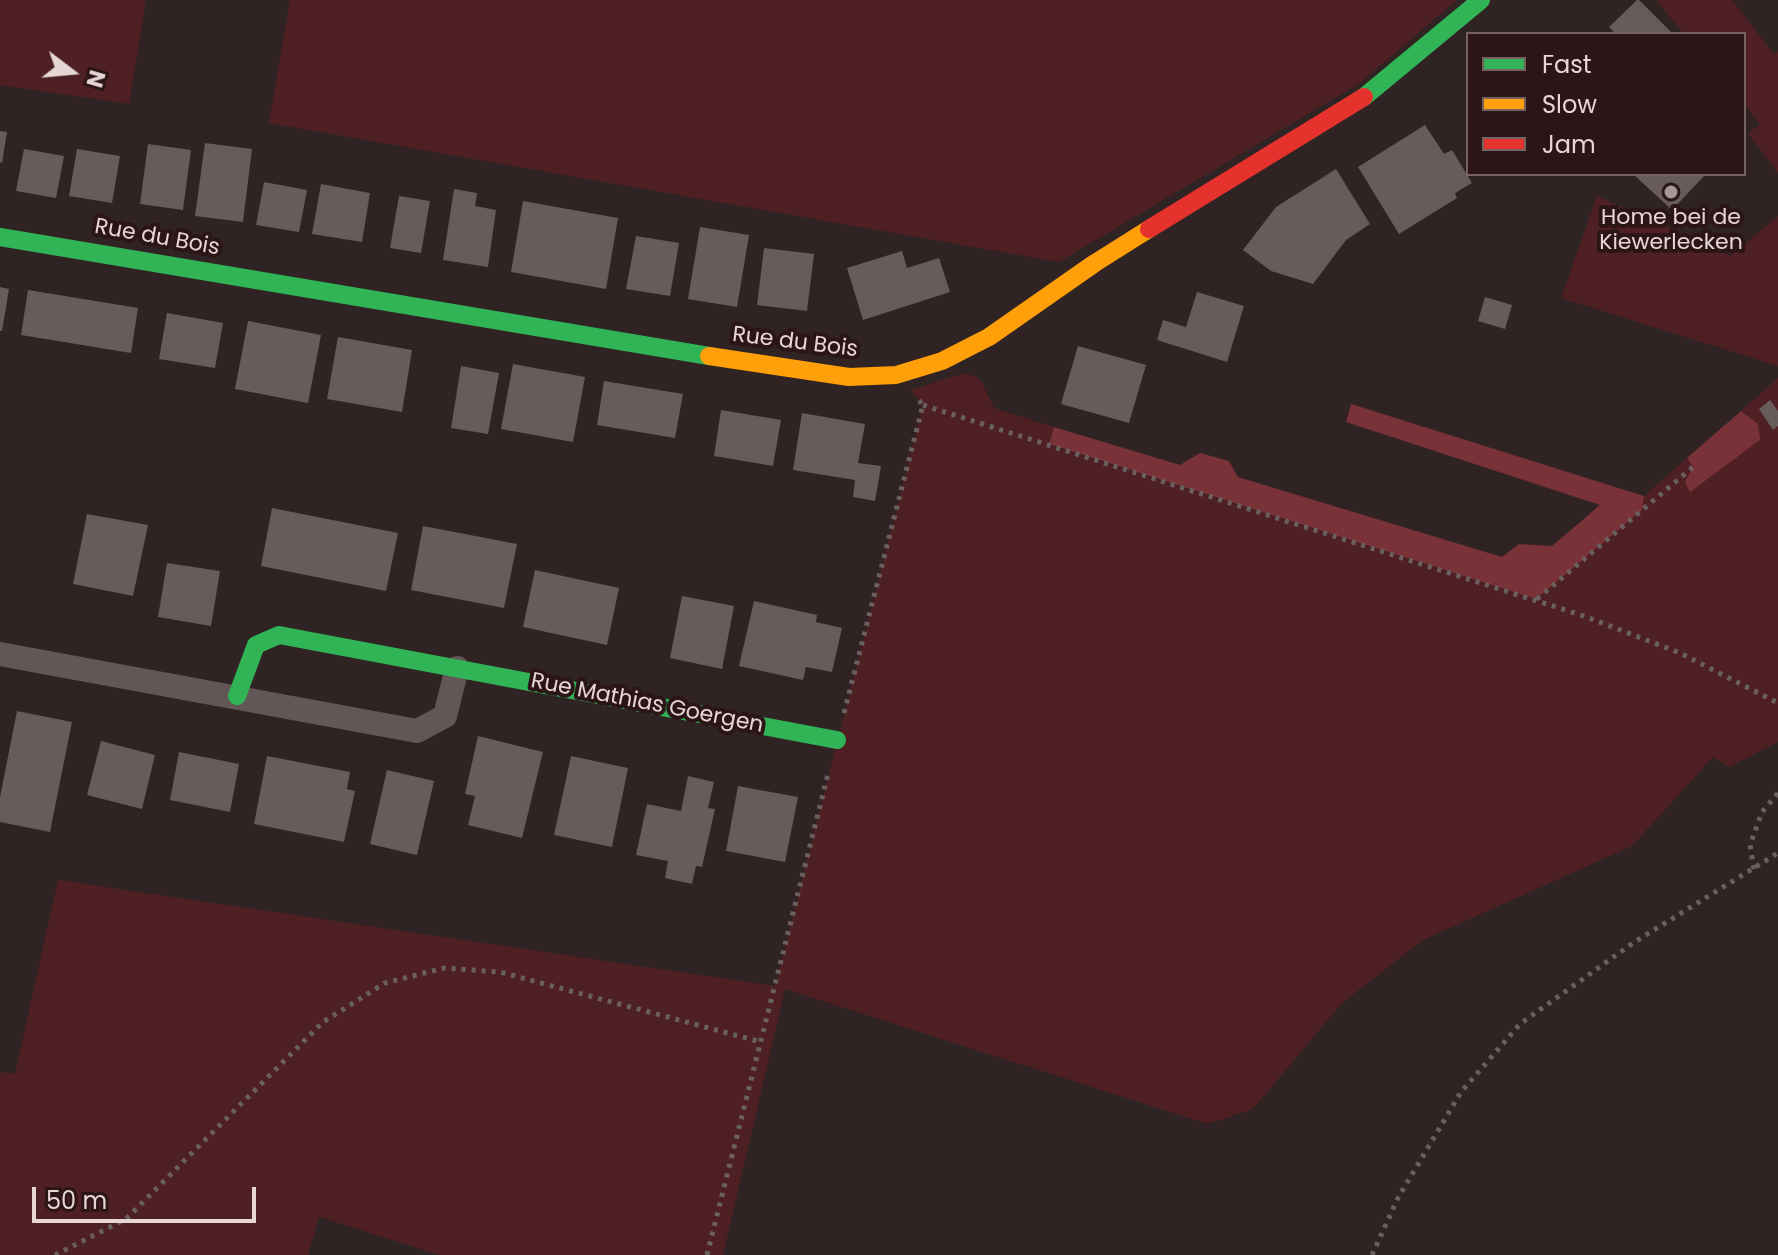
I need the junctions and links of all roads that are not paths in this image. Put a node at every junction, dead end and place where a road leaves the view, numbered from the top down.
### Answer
1 (1481, 0) edge
2 (0, 237) edge
3 (0, 654) edge
4 (457, 668) junction
5 (237, 696) junction
6 (837, 740) road end

1 - 2 street, Rue du Bois
3 - 5 street
4 - 5 street, Rue Mathias Goergen
4 - 5 street
4 - 6 street, Rue Mathias Goergen

